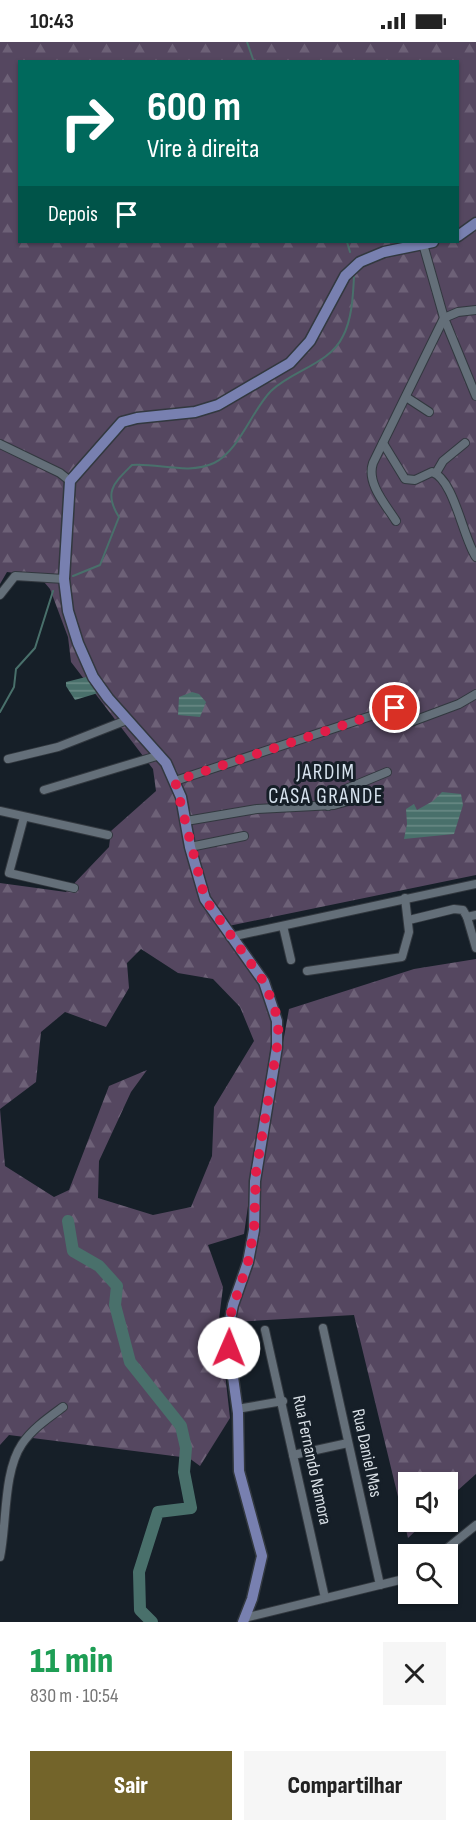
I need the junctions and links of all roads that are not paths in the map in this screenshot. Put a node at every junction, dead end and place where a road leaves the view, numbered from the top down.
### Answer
1 (476, 223) edge
2 (459, 235) edge
3 (428, 243) edge
4 (476, 310) edge
5 (444, 318) junction
6 (476, 396) edge
7 (406, 397) junction
8 (429, 412) dead end
9 (383, 443) junction
10 (465, 443) dead end
11 (0, 444) edge
12 (436, 473) junction
13 (70, 482) junction
14 (396, 521) dead end
15 (476, 557) edge
16 (64, 579) junction
17 (0, 595) edge
18 (476, 694) edge
19 (127, 720) junction
20 (160, 755) junction
21 (8, 759) dead end
22 (387, 772) dead end
23 (175, 781) junction
24 (44, 790) dead end
25 (366, 796) dead end
26 (328, 806) junction
27 (0, 811) edge
28 (24, 817) junction
29 (186, 821) junction
30 (108, 835) dead end
31 (244, 836) dead end
32 (190, 847) junction
33 (476, 884) edge
34 (74, 888) dead end
35 (405, 898) junction
36 (472, 916) edge
37 (409, 920) junction
38 (283, 926) junction
39 (230, 937) junction
40 (476, 948) edge
41 (291, 960) dead end
42 (308, 971) dead end
43 (323, 1328) dead end
44 (265, 1330) dead end
45 (283, 1401) junction
46 (63, 1407) dead end
47 (237, 1409) junction
48 (348, 1443) junction
49 (293, 1455) junction
50 (476, 1525) edge
51 (452, 1544) edge
52 (0, 1557) edge
53 (398, 1580) edge
54 (380, 1585) junction
55 (325, 1598) junction
56 (243, 1620) edge

1 - 2 main road
3 - 5 street
3 - 13 main road
4 - 5 street
5 - 6 street
5 - 7 street
7 - 8 street
7 - 9 street
9 - 12 street
9 - 14 street
10 - 12 street
11 - 13 street
12 - 15 street
13 - 16 main road
16 - 17 street
16 - 19 main road
18 - 23 street
19 - 20 main road
19 - 21 street
20 - 23 main road
20 - 24 street
22 - 26 street
23 - 29 main road
25 - 26 street
26 - 29 street
27 - 28 street
28 - 30 street
28 - 34 street
29 - 32 main road
31 - 32 street
32 - 39 main road
33 - 35 street
35 - 37 street
35 - 38 street
36 - 37 street
36 - 40 street
37 - 42 street
38 - 39 street
38 - 41 street
39 - 47 main road
43 - 48 street, Rua Daniel Mas
44 - 45 street, Rua Fernando Namora
45 - 47 street
45 - 49 street, Rua Fernando Namora
46 - 52 street
47 - 56 main road
48 - 49 street
48 - 54 street, Rua Daniel Mas
49 - 55 street, Rua Fernando Namora
50 - 51 street
53 - 54 street
54 - 55 street
55 - 56 street

